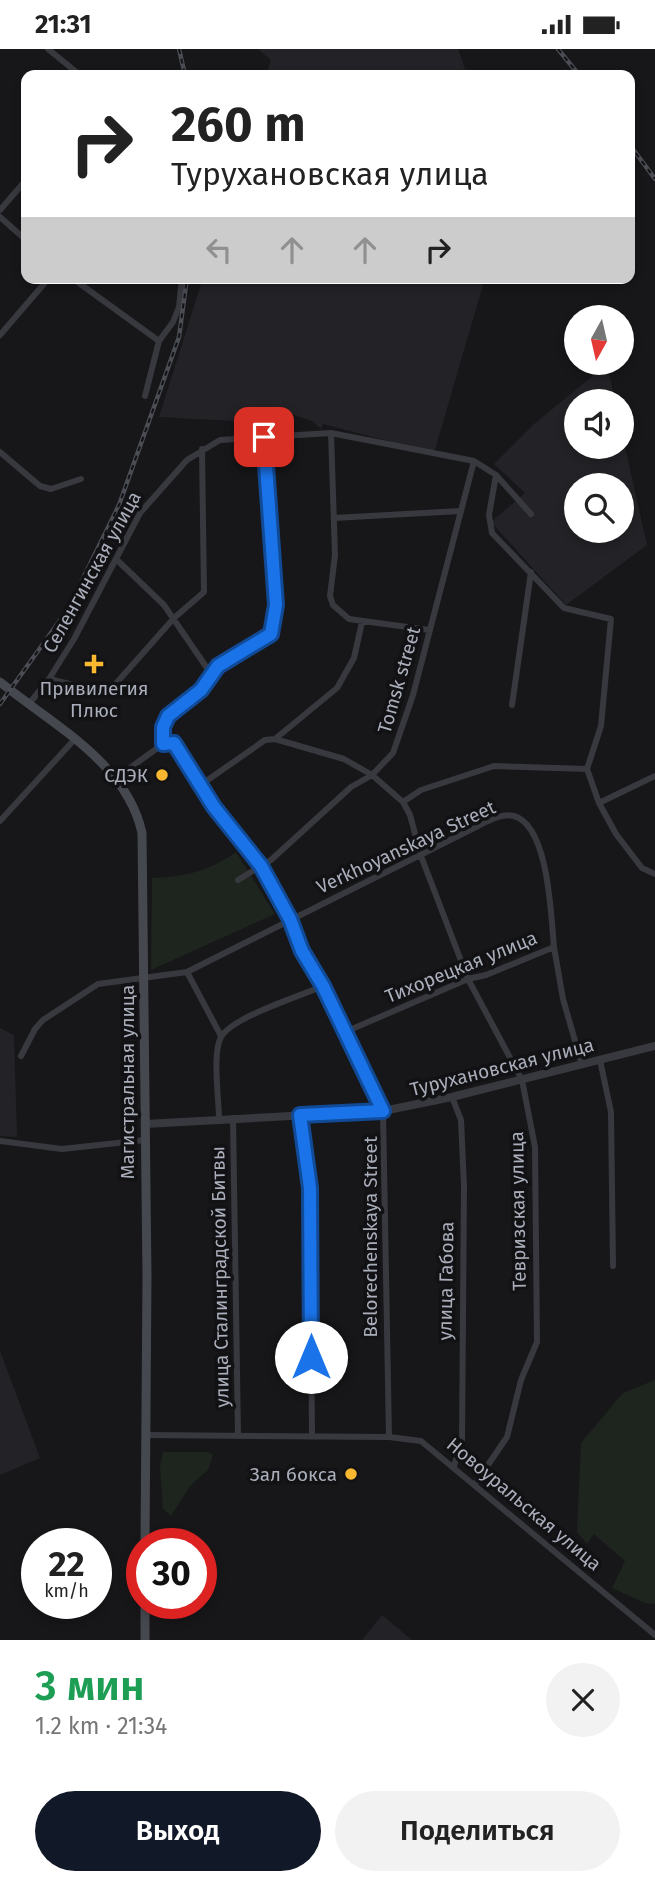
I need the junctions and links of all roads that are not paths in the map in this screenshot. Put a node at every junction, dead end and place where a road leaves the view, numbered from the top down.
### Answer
1 (48, 49) edge
2 (74, 70) edge
3 (21, 186) edge
4 (0, 210) edge
5 (0, 217) edge
6 (21, 236) edge
7 (44, 284) edge
8 (80, 284) edge
9 (181, 284) edge
10 (0, 335) edge
11 (159, 341) junction
12 (145, 395) dead end
13 (331, 433) junction
14 (264, 437) junction
15 (202, 449) junction
16 (0, 452) edge
17 (474, 461) junction
18 (496, 475) junction
19 (81, 479) dead end
20 (460, 511) junction
21 (531, 514) dead end
22 (334, 518) junction
23 (116, 559) junction
24 (531, 572) junction
25 (174, 618) junction
26 (362, 622) junction
27 (429, 631) junction
28 (211, 674) junction
29 (49, 679) junction
30 (0, 682) edge
31 (28, 705) junction
32 (512, 705) dead end
33 (275, 739) junction
34 (74, 740) junction
35 (163, 744) junction
36 (587, 769) junction
37 (372, 775) junction
38 (655, 776) edge
39 (116, 778) junction
40 (202, 784) junction
41 (403, 802) junction
42 (599, 803) junction
43 (0, 821) edge
44 (421, 856) junction
45 (261, 866) junction
46 (655, 874) edge
47 (238, 880) dead end
48 (290, 919) junction
49 (554, 947) junction
50 (187, 972) junction
51 (144, 977) junction
52 (468, 979) junction
53 (323, 986) junction
54 (345, 1032) junction
55 (221, 1036) junction
56 (655, 1046) edge
57 (21, 1056) dead end
58 (600, 1060) junction
59 (582, 1065) junction
60 (522, 1080) junction
61 (452, 1097) junction
62 (383, 1111) junction
63 (300, 1115) junction
64 (233, 1118) junction
65 (219, 1119) junction
66 (145, 1124) junction
67 (145, 1140) junction
68 (0, 1141) edge
69 (613, 1266) dead end
70 (146, 1435) junction
71 (238, 1435) junction
72 (312, 1436) junction
73 (389, 1437) junction
74 (454, 1465) junction
75 (475, 1484) junction
76 (145, 1528) edge
77 (145, 1619) edge
78 (655, 1635) edge
79 (145, 1640) edge

1 - 2 street
3 - 4 street
5 - 6 street
7 - 10 street
8 - 11 street
9 - 11 street
11 - 12 street
13 - 14 street, Селенгинская улица
13 - 17 street, Селенгинская улица
13 - 22 street
14 - 15 street, Селенгинская улица
14 - 28 street
15 - 23 street, Селенгинская улица
15 - 25 street
16 - 19 street
17 - 18 street
17 - 20 street, Tomsk street
18 - 21 street
18 - 24 street
20 - 22 street
20 - 27 street, Tomsk street
22 - 26 street
23 - 25 street
23 - 29 street, Селенгинская улица
24 - 32 street
24 - 36 street
25 - 28 street
25 - 29 street
26 - 27 street
26 - 33 street
27 - 37 street, Tomsk street
28 - 35 street
29 - 31 street, Селенгинская улица
30 - 31 main road, Магистральная улица
31 - 34 main road, Магистральная улица
33 - 37 street, Тевризская улица
33 - 40 street
34 - 39 main road, Магистральная улица
34 - 43 street
35 - 39 street
35 - 40 street, Belorechenskaya Street
36 - 41 street
36 - 42 street
37 - 41 street, Тевризская улица
37 - 45 street, Tomsk street
38 - 42 street
39 - 51 main road, Магистральная улица
40 - 45 street, Belorechenskaya Street
41 - 44 street, Тевризская улица
42 - 46 street
44 - 48 street, Verkhoyanskaya Street
44 - 49 street, Verkhoyanskaya Street
44 - 52 street, Тевризская улица
45 - 47 street, Tomsk street
45 - 48 street, Belorechenskaya Street
48 - 50 street, Verkhoyanskaya Street
48 - 53 street, Belorechenskaya Street
49 - 52 street, Тихорецкая улица
49 - 59 street, Тихорецкая улица
50 - 51 street, Verkhoyanskaya Street
50 - 55 street
51 - 57 street
51 - 66 main road, Магистральная улица
52 - 54 street, Тихорецкая улица
52 - 60 street, Тевризская улица
53 - 54 street, Belorechenskaya Street
53 - 55 street
54 - 62 street, Belorechenskaya Street
55 - 65 street
56 - 58 street, Турухановская улица
58 - 59 street, Турухановская улица
58 - 69 street
59 - 60 street, Турухановская улица
60 - 61 street, Турухановская улица
60 - 75 street, Тевризская улица
61 - 62 street, Турухановская улица
61 - 74 street, улица Габова
62 - 63 street, Турухановская улица
62 - 73 street, Belorechenskaya Street
63 - 64 street, Турухановская улица
63 - 72 street
64 - 65 street, Турухановская улица
64 - 71 street, улица Сталинградской Битвы
65 - 66 street, Турухановская улица
66 - 67 main road, Магистральная улица
67 - 68 street
67 - 70 main road, Магистральная улица
70 - 71 street, Новоуральская улица
70 - 76 main road, Магистральная улица
71 - 72 street, Новоуральская улица
72 - 73 street, Новоуральская улица
73 - 74 street, Новоуральская улица
74 - 75 street, Новоуральская улица
75 - 78 street, Новоуральская улица
77 - 79 main road

